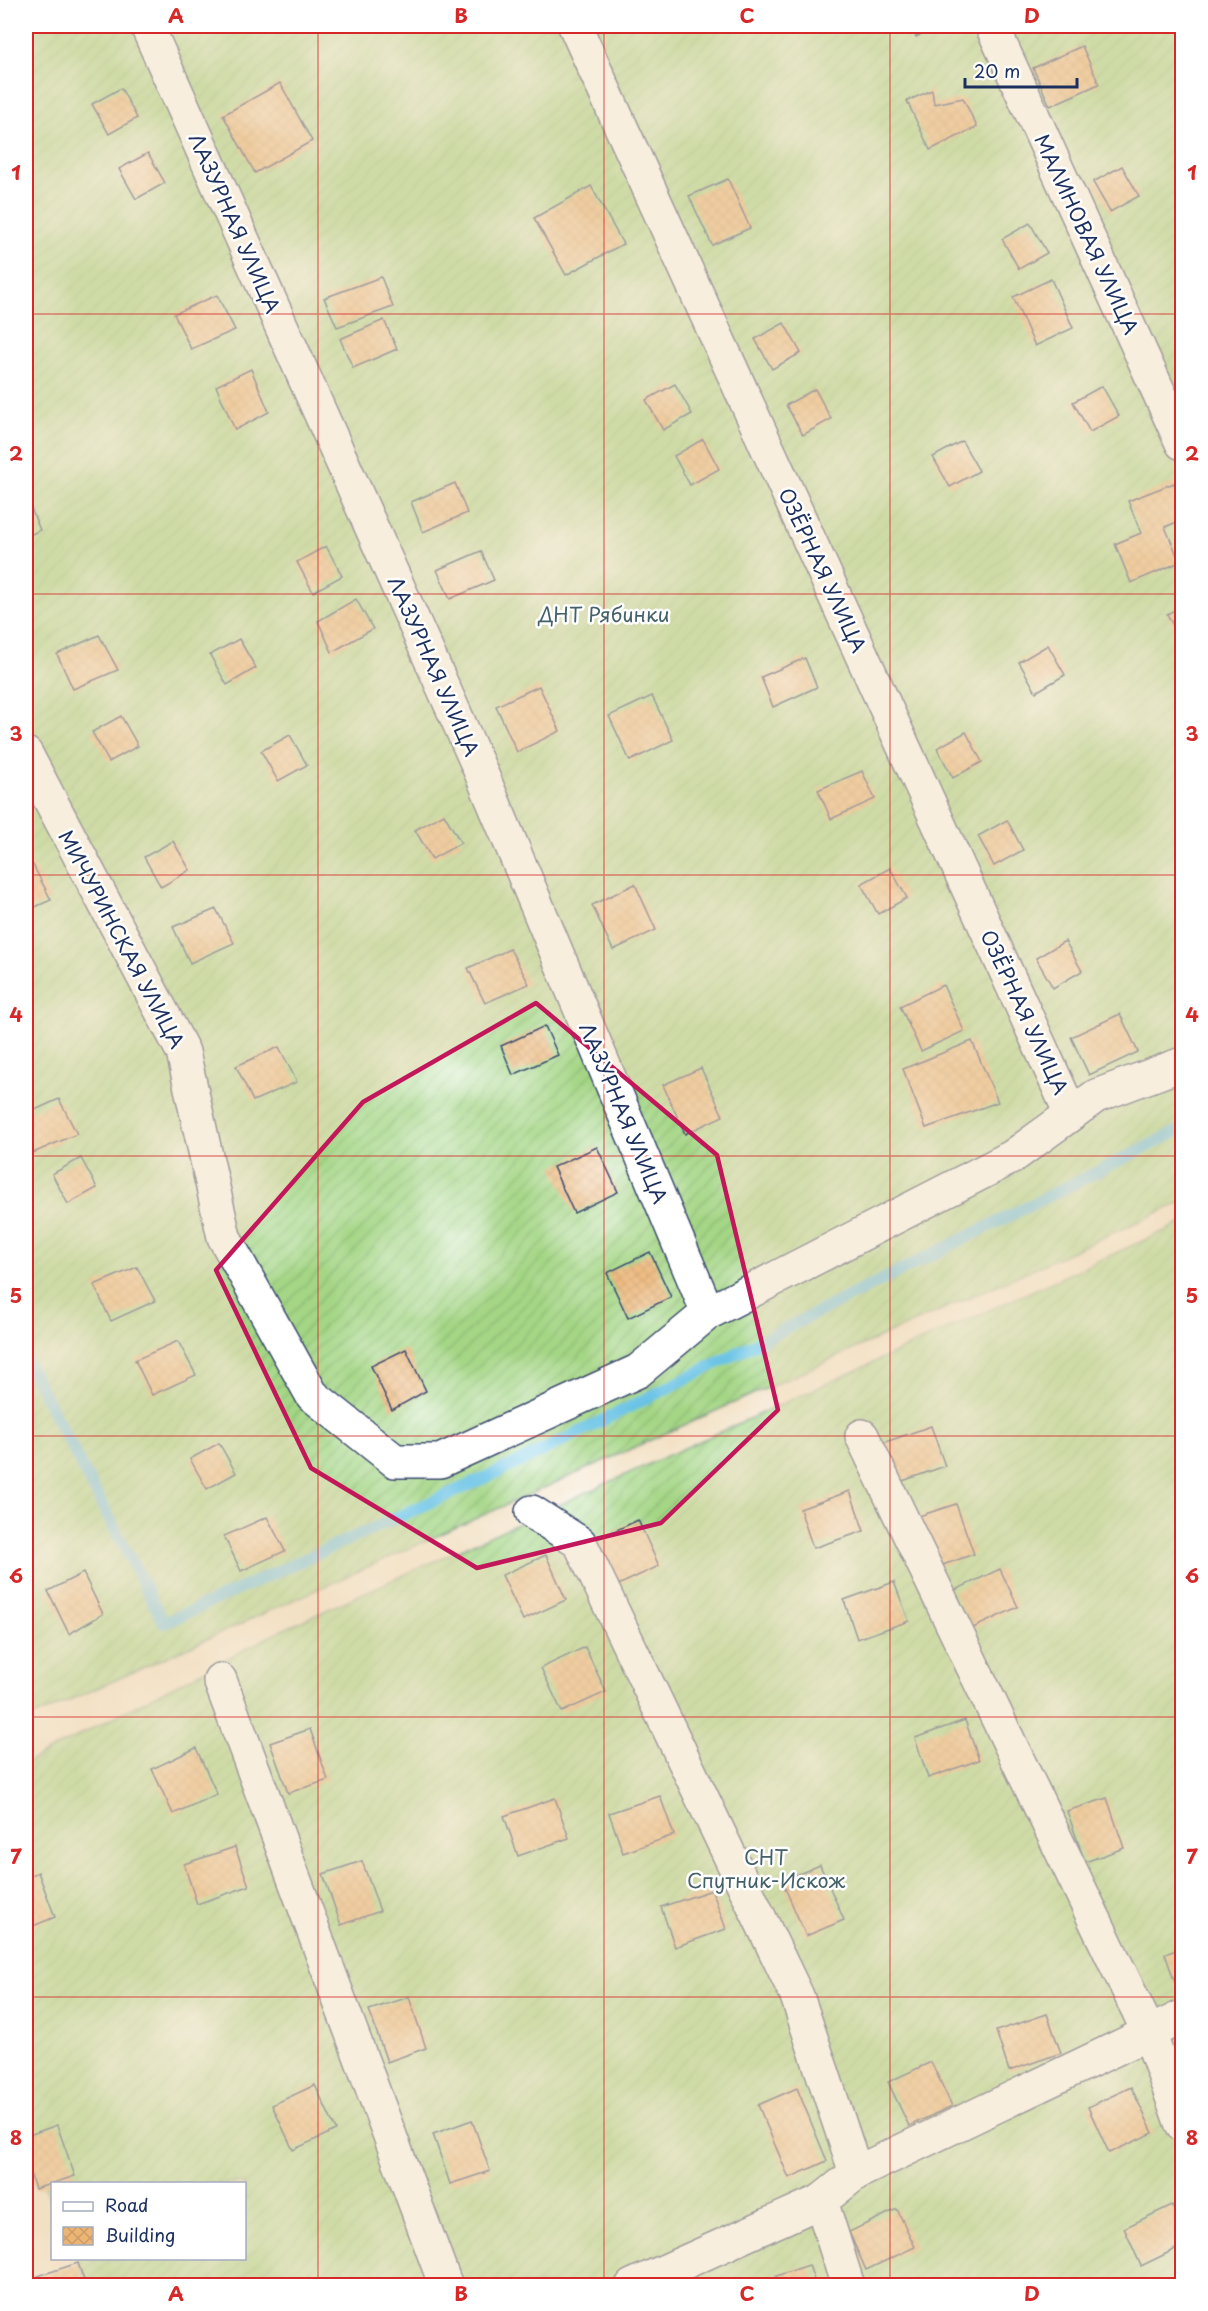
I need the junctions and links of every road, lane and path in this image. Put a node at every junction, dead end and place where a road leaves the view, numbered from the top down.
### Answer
1 (147, 26) edge
2 (575, 26) edge
3 (992, 26) edge
4 (1182, 442) edge
5 (26, 754) edge
6 (1182, 1064) edge
7 (1071, 1114) junction
8 (708, 1313) junction
9 (862, 1436) dead end
10 (532, 1512) dead end
11 (220, 1680) dead end
12 (1182, 2017) edge
13 (1150, 2035) junction
14 (1182, 2125) edge
15 (855, 2173) junction
16 (820, 2201) junction
17 (446, 2286) edge
18 (632, 2286) edge
19 (849, 2286) edge

1 - 8 street, ЛАЗУРНАЯ УЛИЦА
2 - 7 street, ОЗЁРНАЯ УЛИЦА
3 - 4 street, МАЛИНОВАЯ УЛИЦА
5 - 8 street, МИЧУРИНСКАЯ УЛИЦА
6 - 7 street
7 - 8 street
9 - 13 street
10 - 15 street
11 - 17 street
12 - 13 street
13 - 14 street
13 - 15 street
15 - 16 street
16 - 18 street
16 - 19 street

